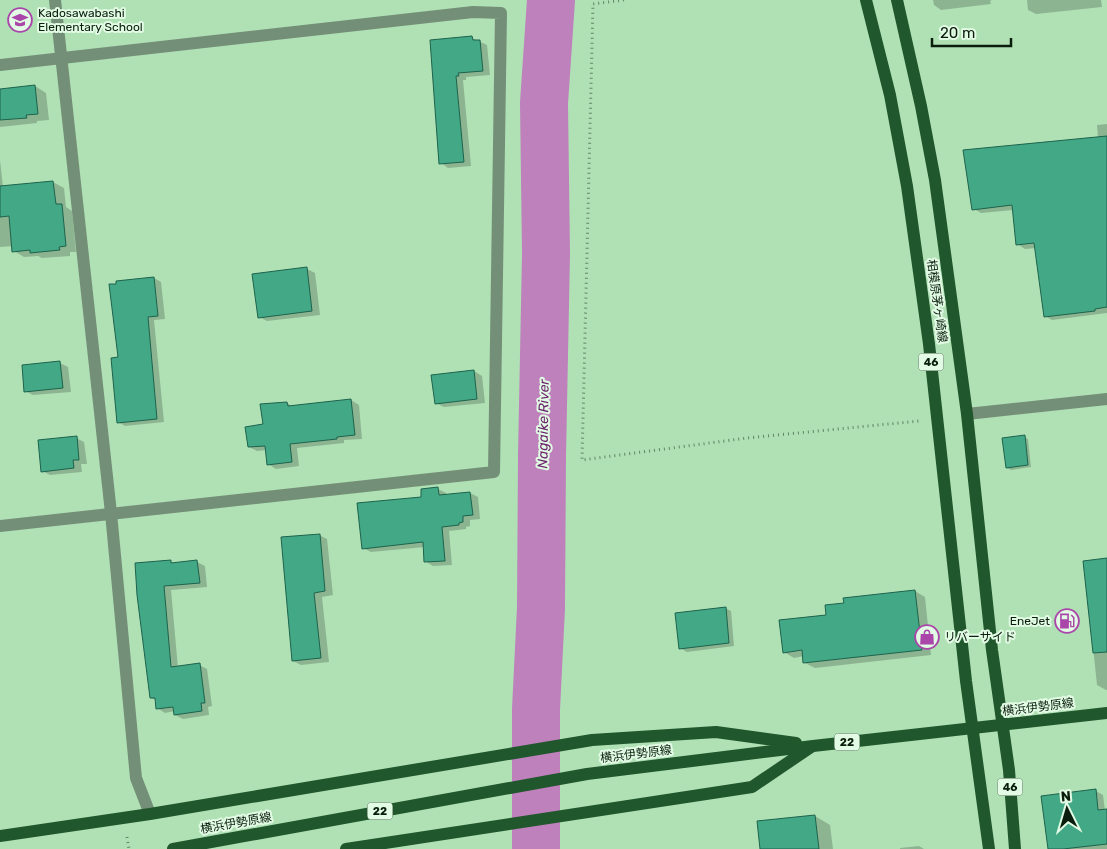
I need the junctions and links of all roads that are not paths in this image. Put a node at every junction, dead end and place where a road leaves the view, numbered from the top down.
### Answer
1 (55, 0) edge
2 (866, 0) edge
3 (897, 0) edge
4 (61, 58) junction
5 (0, 65) edge
6 (1107, 399) edge
7 (967, 414) junction
8 (111, 514) junction
9 (0, 526) edge
10 (1107, 713) edge
11 (1002, 725) junction
12 (972, 728) junction
13 (813, 746) junction
14 (150, 814) junction
15 (0, 836) edge
16 (173, 849) edge
17 (346, 849) edge
18 (989, 849) edge
19 (1015, 849) edge

1 - 4 street
2 - 12 main road, 相模原茅ヶ崎線 / 46
3 - 7 main road, 相模原茅ヶ崎線 / 46
4 - 5 street
4 - 8 street
4 - 8 street
6 - 7 street
7 - 11 main road, 相模原茅ヶ崎線 / 46
8 - 9 street
8 - 14 street
10 - 11 main road, 横浜伊勢原線 / 22
11 - 12 main road, 横浜伊勢原線 / 22
11 - 19 main road, 46
12 - 13 main road, 横浜伊勢原線 / 22
12 - 18 main road, 46
13 - 14 main road
13 - 16 main road, 横浜伊勢原線 / 22
13 - 17 main road
14 - 15 main road

